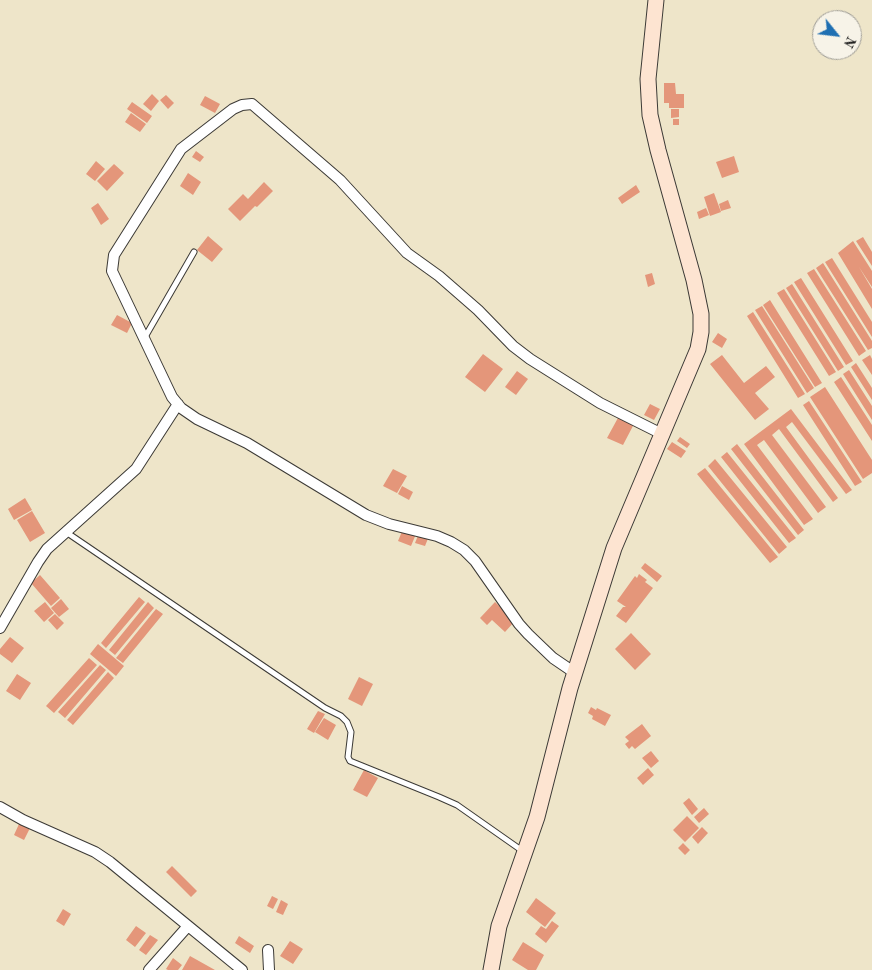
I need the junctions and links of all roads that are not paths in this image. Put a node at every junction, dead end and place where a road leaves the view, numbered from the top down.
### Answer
1 (656, 0) edge
2 (194, 252) dead end
3 (144, 338) junction
4 (178, 404) junction
5 (662, 434) junction
6 (66, 532) junction
7 (0, 628) edge
8 (575, 673) junction
9 (0, 807) edge
10 (524, 852) junction
11 (188, 926) junction
12 (268, 950) dead end
13 (149, 970) edge
14 (242, 970) edge
15 (269, 970) edge
16 (491, 970) edge

1 - 5 street
2 - 3 lane
3 - 4 street
3 - 5 street
4 - 6 street
4 - 8 street
5 - 8 street
6 - 7 street
6 - 10 lane
8 - 10 street
9 - 11 street
10 - 16 street
11 - 13 street
11 - 14 street
12 - 15 street

